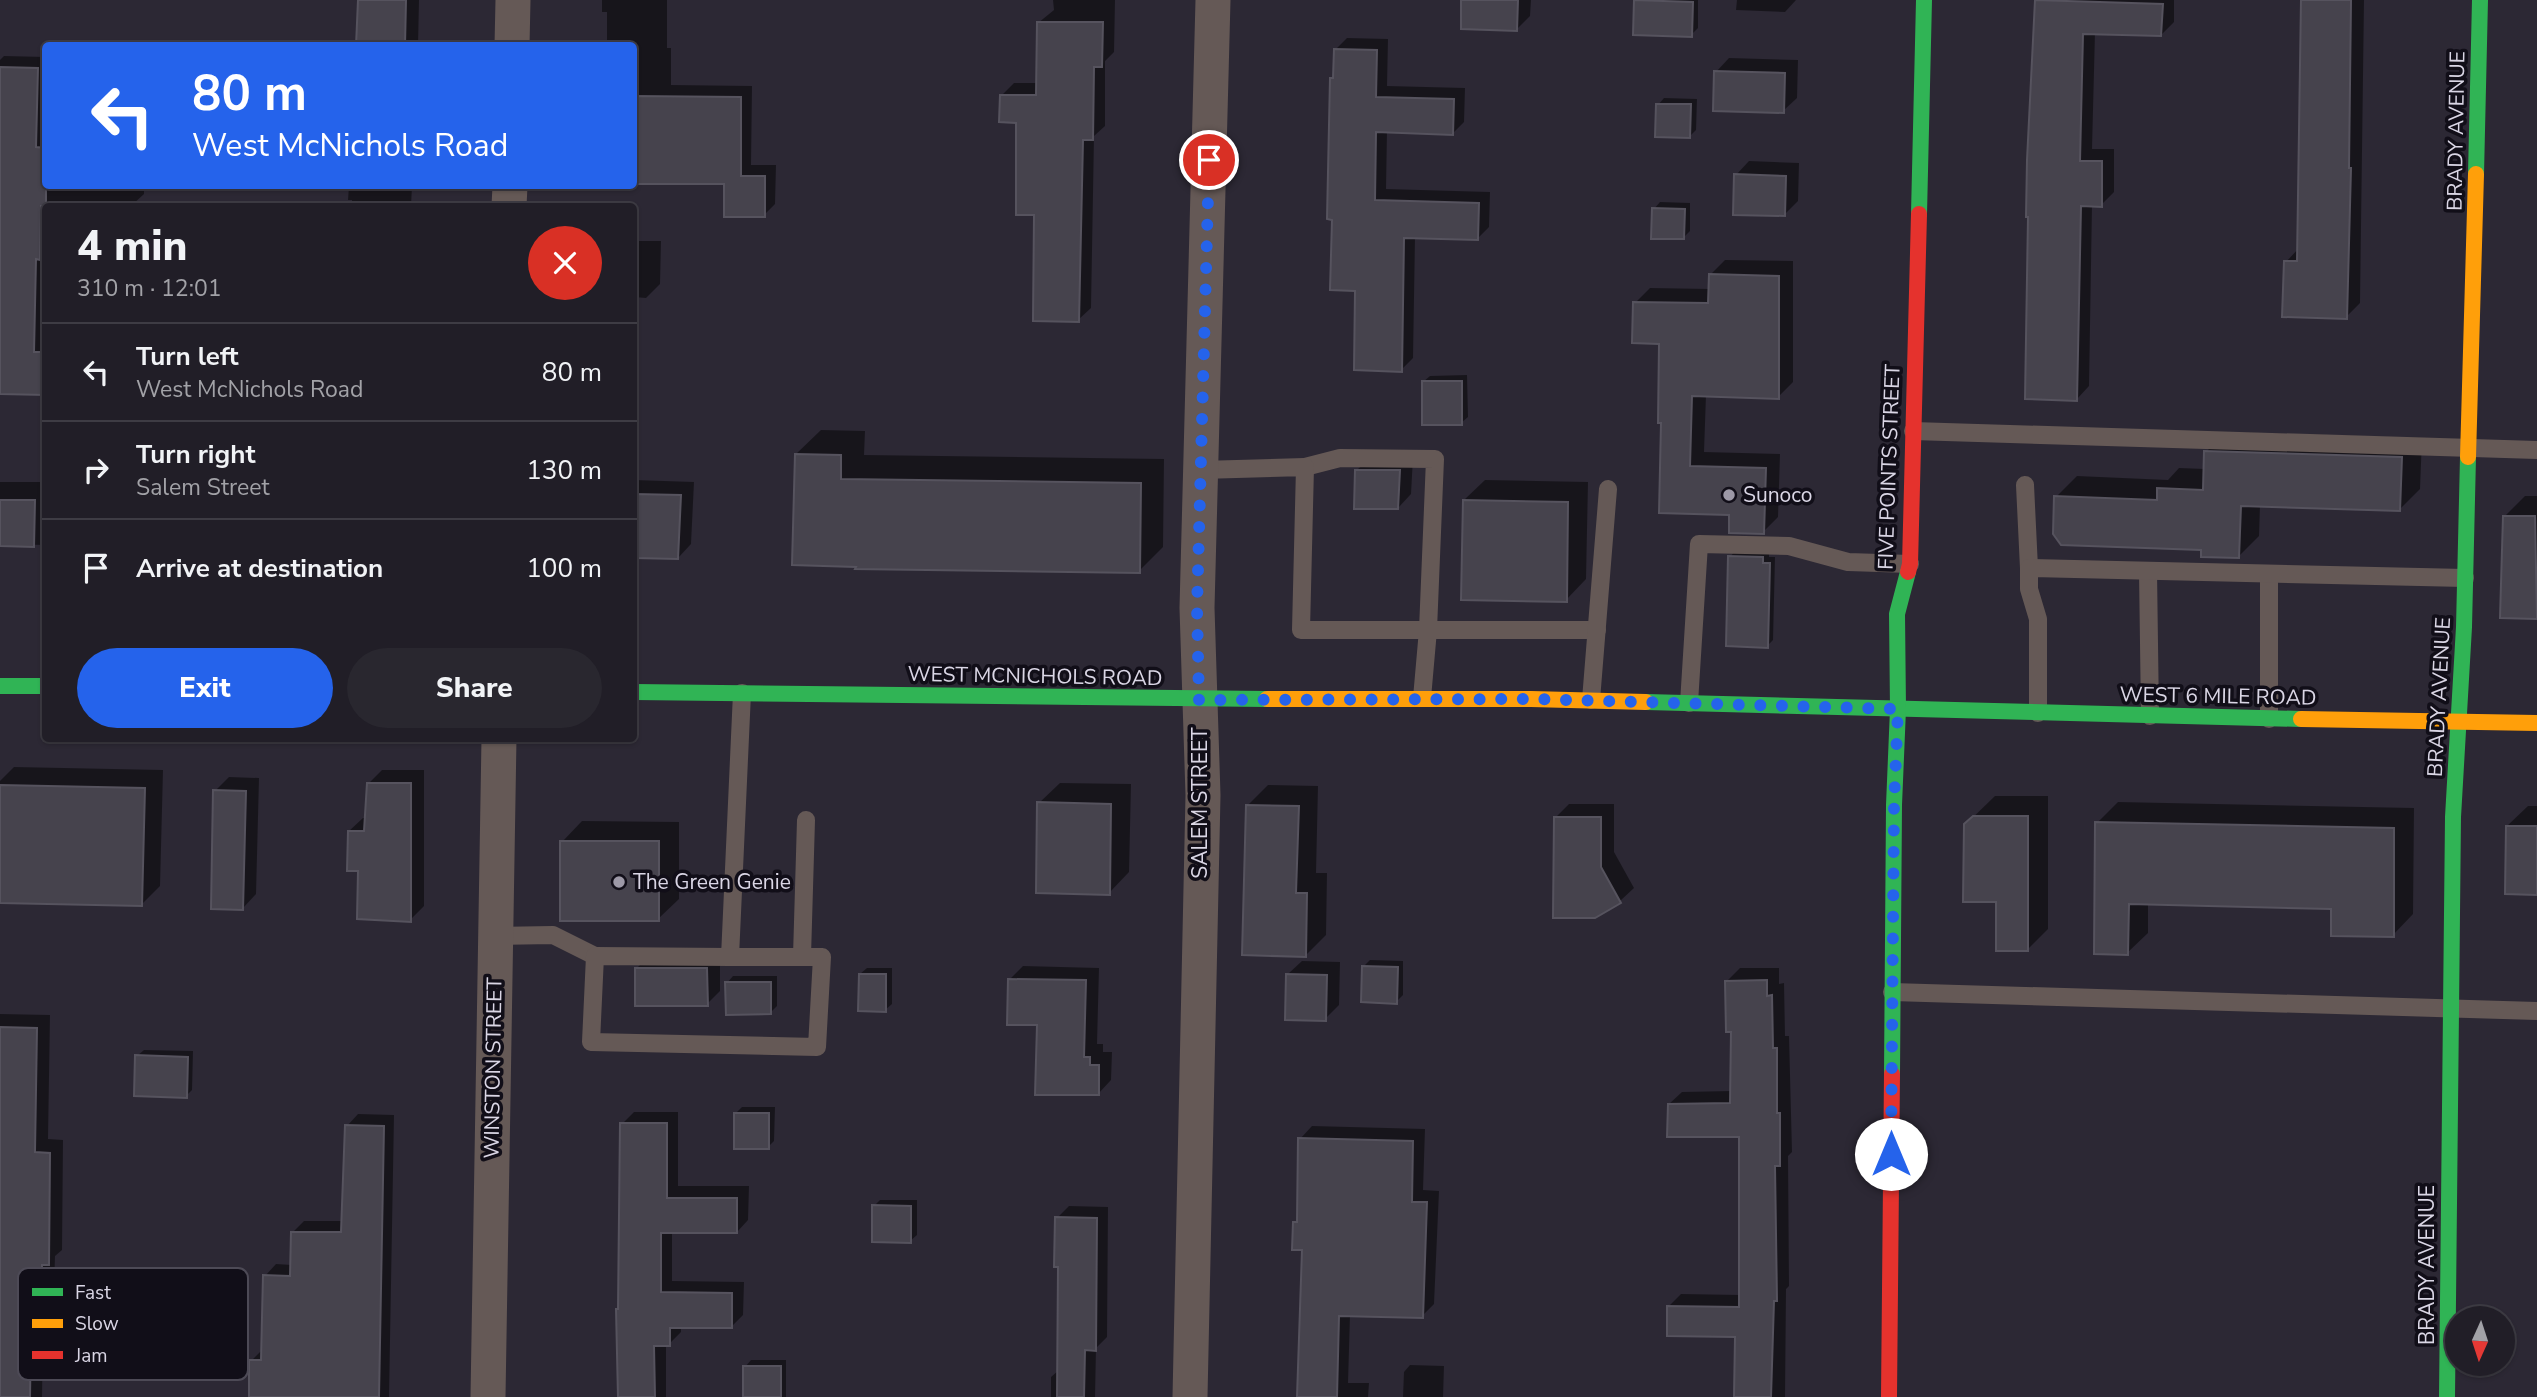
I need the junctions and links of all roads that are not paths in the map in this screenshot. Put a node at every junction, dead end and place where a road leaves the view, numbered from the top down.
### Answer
1 (513, 0) edge
2 (1213, 0) edge
3 (1924, 0) edge
4 (2480, 0) edge
5 (512, 42) edge
6 (1913, 431) junction
7 (2469, 447) junction
8 (2537, 450) edge
9 (1306, 467) junction
10 (1201, 470) junction
11 (2025, 485) dead end
12 (1608, 489) dead end
13 (1910, 564) junction
14 (2029, 568) junction
15 (2148, 571) junction
16 (2269, 574) junction
17 (2465, 578) junction
18 (1428, 630) junction
19 (1597, 630) junction
20 (0, 686) edge
21 (42, 686) edge
22 (637, 692) edge
23 (742, 693) junction
24 (1422, 698) junction
25 (1199, 700) junction
26 (1591, 701) junction
27 (1689, 703) junction
28 (1898, 709) junction
29 (2038, 713) junction
30 (2150, 716) junction
31 (2269, 719) junction
32 (2458, 722) junction
33 (2537, 723) edge
34 (499, 742) edge
35 (806, 820) dead end
36 (496, 936) junction
37 (595, 956) junction
38 (802, 956) junction
39 (730, 957) junction
40 (1892, 992) junction
41 (2450, 1008) junction
42 (2537, 1010) edge
43 (488, 1397) edge
44 (1190, 1397) edge
45 (1889, 1397) edge
46 (2447, 1397) edge

1 - 5 street
2 - 10 street, SALEM STREET
3 - 6 street, FIVE POINTS STREET
4 - 7 street, BRADY AVENUE
6 - 7 lane
6 - 13 street, FIVE POINTS STREET
7 - 8 lane
7 - 17 street, BRADY AVENUE
9 - 10 lane
9 - 18 lane
9 - 18 lane
10 - 25 street, SALEM STREET
11 - 14 lane
12 - 19 lane
13 - 27 lane
13 - 28 street, FIVE POINTS STREET
14 - 15 lane
14 - 29 lane
15 - 16 lane
15 - 30 lane
16 - 17 lane
16 - 31 lane
17 - 32 street, BRADY AVENUE
18 - 19 lane
18 - 24 lane
19 - 26 lane
20 - 21 street
22 - 23 street, WEST MCNICHOLS ROAD
23 - 25 street, WEST MCNICHOLS ROAD
23 - 39 lane
24 - 25 street, WEST MCNICHOLS ROAD
24 - 26 street, WEST MCNICHOLS ROAD
25 - 44 street, SALEM STREET
26 - 27 street, WEST MCNICHOLS ROAD
27 - 28 street, WEST MCNICHOLS ROAD
28 - 29 street, WEST 6 MILE ROAD
28 - 40 street, FIVE POINTS STREET
29 - 30 street, WEST 6 MILE ROAD
30 - 31 street, WEST 6 MILE ROAD
31 - 32 street, WEST 6 MILE ROAD
32 - 33 street, WEST 6 MILE ROAD
32 - 41 street, BRADY AVENUE
34 - 36 street, WINSTON STREET
35 - 38 lane
36 - 37 lane
36 - 43 street, WINSTON STREET
37 - 38 lane
37 - 39 lane
38 - 39 lane
40 - 41 lane
40 - 45 street, FIVE POINTS STREET
41 - 42 lane
41 - 46 street, BRADY AVENUE

